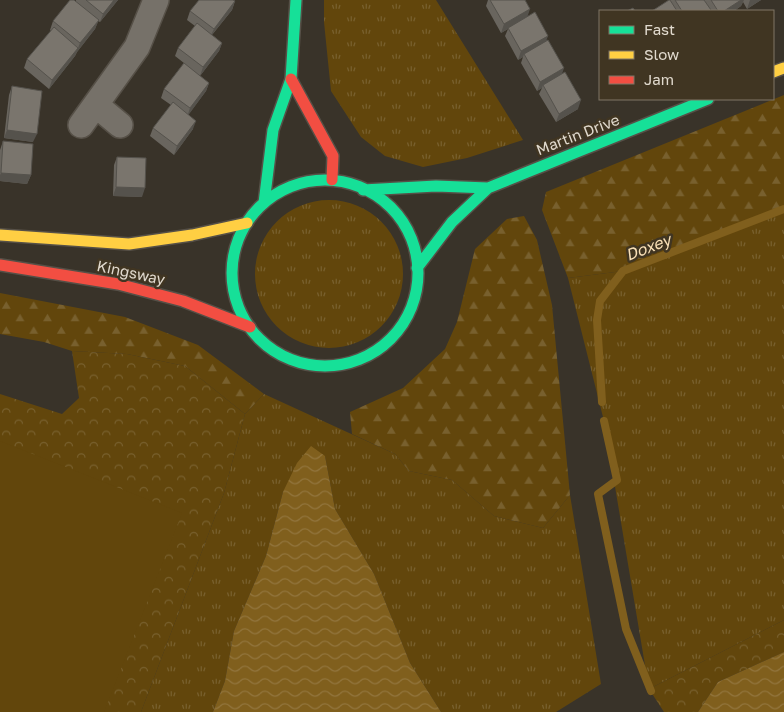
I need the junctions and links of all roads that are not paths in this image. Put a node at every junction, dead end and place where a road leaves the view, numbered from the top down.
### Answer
1 (156, 0) edge
2 (296, 0) edge
3 (290, 79) junction
4 (706, 100) edge
5 (96, 105) junction
6 (81, 125) dead end
7 (120, 125) dead end
8 (332, 180) junction
9 (488, 188) junction
10 (363, 190) junction
11 (264, 203) junction
12 (247, 222) junction
13 (0, 235) edge
14 (0, 265) edge
15 (417, 268) junction
16 (250, 327) junction

1 - 5 street
2 - 3 main road
3 - 8 main road
3 - 11 main road
4 - 9 main road, Martin Drive
5 - 6 street
5 - 7 street
8 - 10 main road, Kingsway
8 - 11 main road, Kingsway
9 - 10 main road, Martin Drive
9 - 15 main road, Martin Drive
10 - 15 main road, Kingsway
11 - 12 main road, Kingsway
12 - 13 main road, Kingsway
12 - 16 main road, Kingsway
14 - 16 main road, Kingsway
15 - 16 main road, Kingsway

